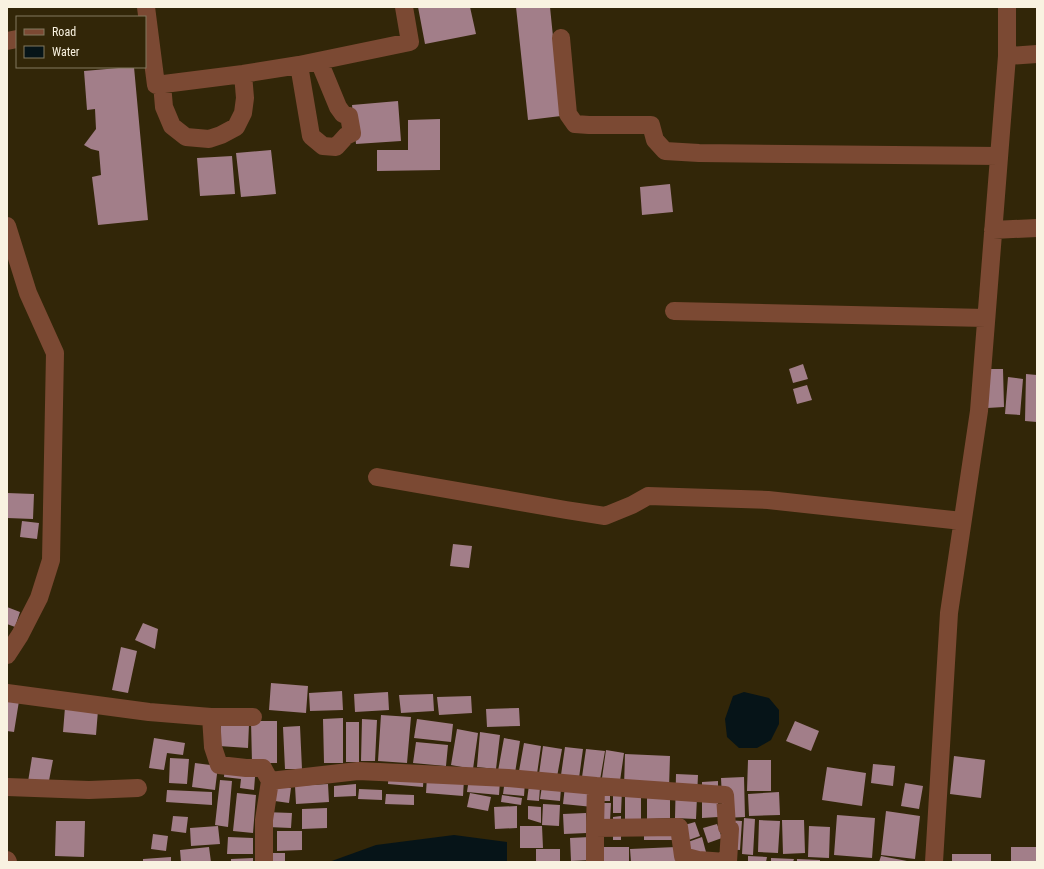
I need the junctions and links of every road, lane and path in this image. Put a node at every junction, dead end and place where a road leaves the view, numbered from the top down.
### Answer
1 (404, 7) edge
2 (1007, 7) edge
3 (146, 14) edge
4 (561, 38) dead end
5 (1037, 54) edge
6 (1007, 56) junction
7 (319, 61) junction
8 (299, 65) junction
9 (243, 74) junction
10 (162, 84) junction
11 (999, 156) junction
12 (7, 226) edge
13 (1037, 228) edge
14 (993, 230) junction
15 (674, 311) dead end
16 (986, 318) junction
17 (377, 477) dead end
18 (962, 521) junction
19 (7, 656) edge
20 (7, 693) edge
21 (211, 717) junction
22 (253, 717) dead end
23 (270, 782) junction
24 (596, 786) junction
25 (7, 787) edge
26 (138, 788) dead end
27 (595, 828) junction
28 (264, 862) edge
29 (595, 862) edge
30 (727, 862) edge
31 (934, 862) edge

1 - 7 street
2 - 6 street
3 - 10 street
4 - 11 street
5 - 6 street
6 - 11 street
7 - 8 street
7 - 8 street
8 - 9 street
9 - 10 street
9 - 10 street
11 - 14 street
12 - 19 street
13 - 14 street
14 - 16 street
15 - 16 street
16 - 18 street
17 - 18 street
18 - 31 street
20 - 21 street
21 - 22 street
21 - 23 street
23 - 24 street
23 - 28 street
24 - 27 street
24 - 30 street
25 - 26 street
27 - 29 street
27 - 30 street

